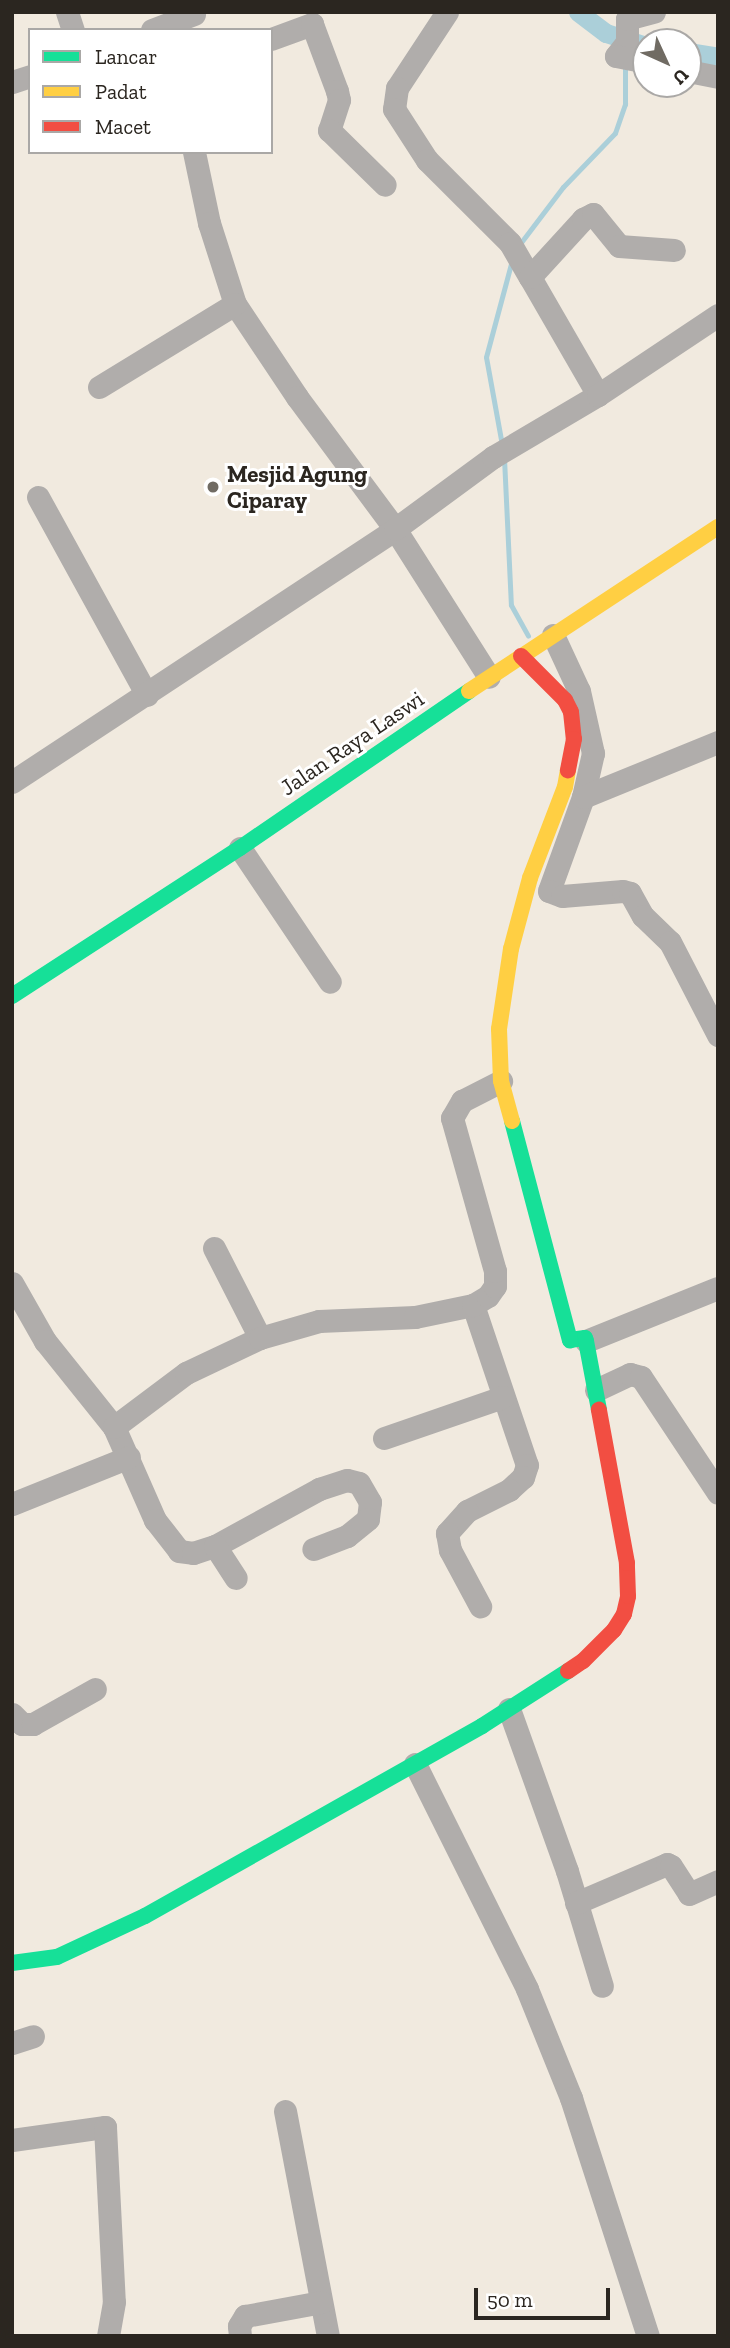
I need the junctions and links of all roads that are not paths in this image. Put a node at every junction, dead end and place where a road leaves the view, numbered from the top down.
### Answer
1 (447, 12) edge
2 (654, 12) edge
3 (317, 18) edge
4 (193, 19) edge
5 (159, 28) edge
6 (273, 38) edge
7 (632, 59) edge
8 (194, 154) edge
9 (385, 185) dead end
10 (674, 250) dead end
11 (521, 260) junction
12 (235, 304) junction
13 (718, 315) edge
14 (99, 387) dead end
15 (598, 395) junction
16 (38, 497) dead end
17 (718, 527) edge
18 (395, 529) junction
19 (548, 638) junction
20 (525, 653) junction
21 (489, 677) junction
22 (147, 695) junction
23 (718, 742) edge
24 (581, 768) junction
25 (12, 782) edge
26 (583, 797) junction
27 (240, 848) junction
28 (540, 880) junction
29 (330, 982) dead end
30 (12, 996) edge
31 (718, 1035) edge
32 (501, 1081) junction
33 (214, 1248) dead end
34 (12, 1283) edge
35 (718, 1288) edge
36 (473, 1305) junction
37 (260, 1338) junction
38 (582, 1340) junction
39 (596, 1390) junction
40 (503, 1397) junction
41 (114, 1427) junction
42 (384, 1438) dead end
43 (129, 1457) junction
44 (718, 1493) edge
45 (12, 1504) edge
46 (215, 1546) junction
47 (313, 1549) dead end
48 (236, 1578) dead end
49 (480, 1605) dead end
50 (95, 1689) dead end
51 (509, 1709) junction
52 (12, 1714) edge
53 (415, 1764) junction
54 (718, 1881) edge
55 (576, 1903) junction
56 (12, 1963) edge
57 (602, 1986) dead end
58 (285, 2111) dead end
59 (12, 2140) edge
60 (321, 2302) junction
61 (108, 2336) edge
62 (240, 2336) edge
63 (328, 2336) edge
64 (648, 2336) edge

1 - 11 street
2 - 7 street
3 - 6 street
3 - 9 street
4 - 5 street
8 - 12 street
10 - 11 street
11 - 15 street
12 - 14 street
12 - 18 street
13 - 15 street
15 - 18 street
16 - 22 street
17 - 19 street, Jalan Raya Laswi
18 - 21 street
18 - 22 street
19 - 20 street, Jalan Raya Laswi
19 - 24 street
20 - 21 street, Jalan Raya Laswi
20 - 24 street
21 - 27 street, Jalan Raya Laswi
22 - 25 street
23 - 26 street
24 - 26 street
24 - 28 street
26 - 28 street
27 - 29 street
27 - 30 street, Jalan Raya Laswi
28 - 31 street
28 - 32 street
32 - 36 street
32 - 38 street
33 - 37 street
34 - 41 street
35 - 38 street
36 - 37 street
36 - 40 street
37 - 41 street
38 - 39 street
39 - 44 street
39 - 51 street
40 - 42 street
40 - 49 street
41 - 43 street
43 - 45 street
43 - 46 street
46 - 47 street
46 - 48 street
50 - 52 street
51 - 53 street
51 - 55 street
53 - 56 street
53 - 64 street
54 - 55 street
55 - 57 street
58 - 60 street
59 - 61 street
60 - 62 street
60 - 63 street

